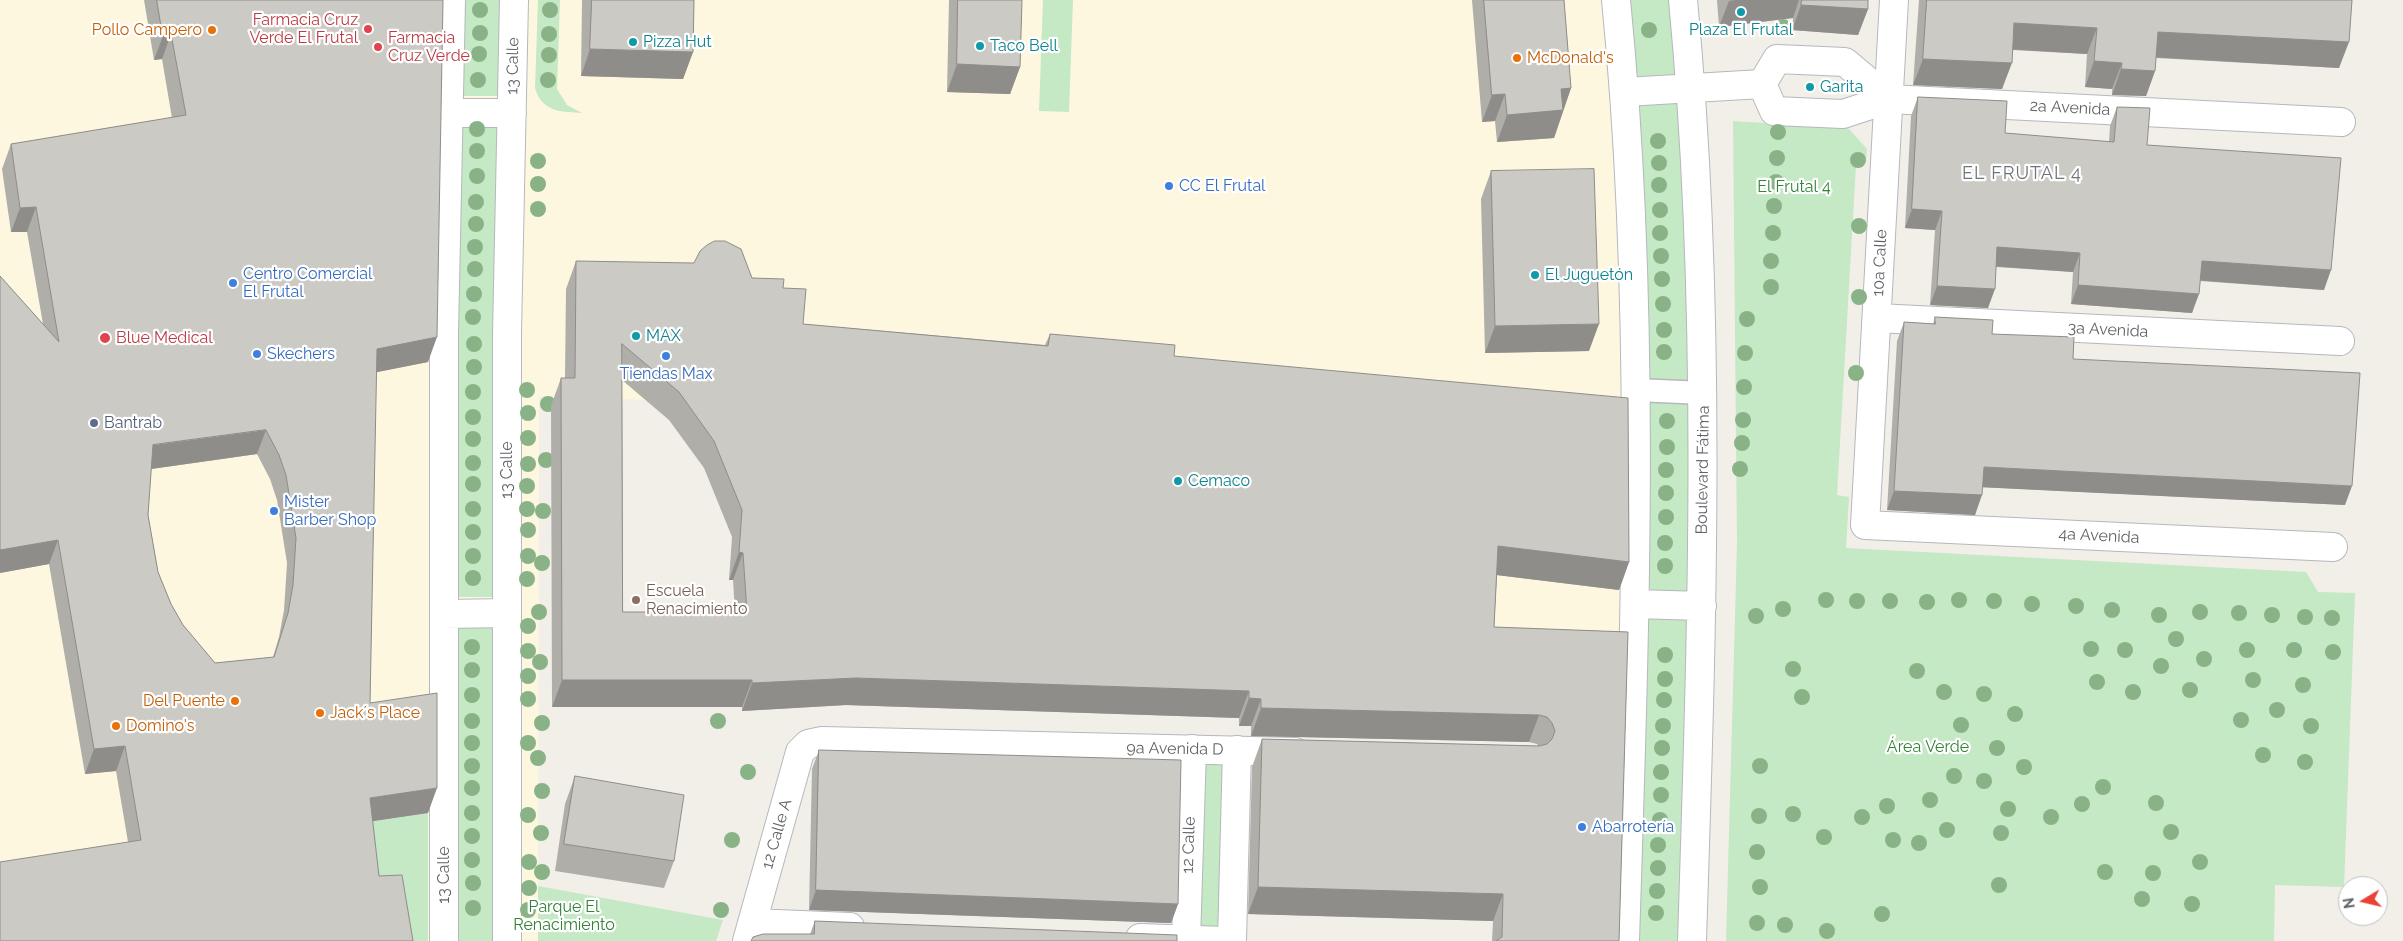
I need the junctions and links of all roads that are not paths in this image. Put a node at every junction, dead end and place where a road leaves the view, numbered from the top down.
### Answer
1 (451, 0) edge
2 (514, 0) edge
3 (1616, 0) edge
4 (1683, 0) edge
5 (1894, 0) edge
6 (1762, 84) junction
7 (1692, 88) junction
8 (1626, 92) junction
9 (1889, 99) junction
10 (448, 113) junction
11 (512, 113) junction
12 (2341, 122) dead end
13 (1877, 318) junction
14 (2340, 341) dead end
15 (1636, 390) junction
16 (1704, 393) junction
17 (1865, 525) joint
18 (2334, 547) dead end
19 (1635, 604) junction
20 (1702, 606) junction
21 (444, 614) junction
22 (507, 614) junction
23 (822, 741) joint
24 (1193, 749) junction
25 (1235, 750) junction
26 (1324, 753) edge
27 (870, 928) edge
28 (749, 932) edge
29 (1117, 938) edge
30 (1187, 940) edge
31 (444, 941) edge
32 (507, 941) edge
33 (1224, 941) edge
34 (1232, 941) edge
35 (1625, 941) edge
36 (1692, 941) edge

1 - 10 street, 13 Calle
2 - 11 street, 13 Calle
3 - 8 street
4 - 7 street, Boulevard Fátima
5 - 9 street, 10a Calle
6 - 7 street
6 - 9 street
6 - 9 street
7 - 8 street
7 - 16 street, Boulevard Fátima
8 - 15 street
9 - 12 street, 2a Avenida
9 - 13 street, 10a Calle
10 - 11 street
10 - 21 street, 13 Calle
11 - 22 street, 13 Calle
13 - 14 street, 3a Avenida
13 - 17 street, 10a Calle
15 - 16 lane
15 - 19 street
16 - 20 street, Boulevard Fátima
17 - 18 street, 4a Avenida
19 - 20 street
19 - 35 street
20 - 36 street, Boulevard Fátima
21 - 22 street
21 - 31 street, 13 Calle
22 - 32 street, 13 Calle
23 - 24 street, 9a Avenida D
23 - 28 street, 12 Calle A
24 - 25 street, 9a Avenida D
24 - 30 street, 12 Calle
25 - 26 street, 9a Avenida D
25 - 34 street
27 - 28 street
29 - 30 street
30 - 33 street

